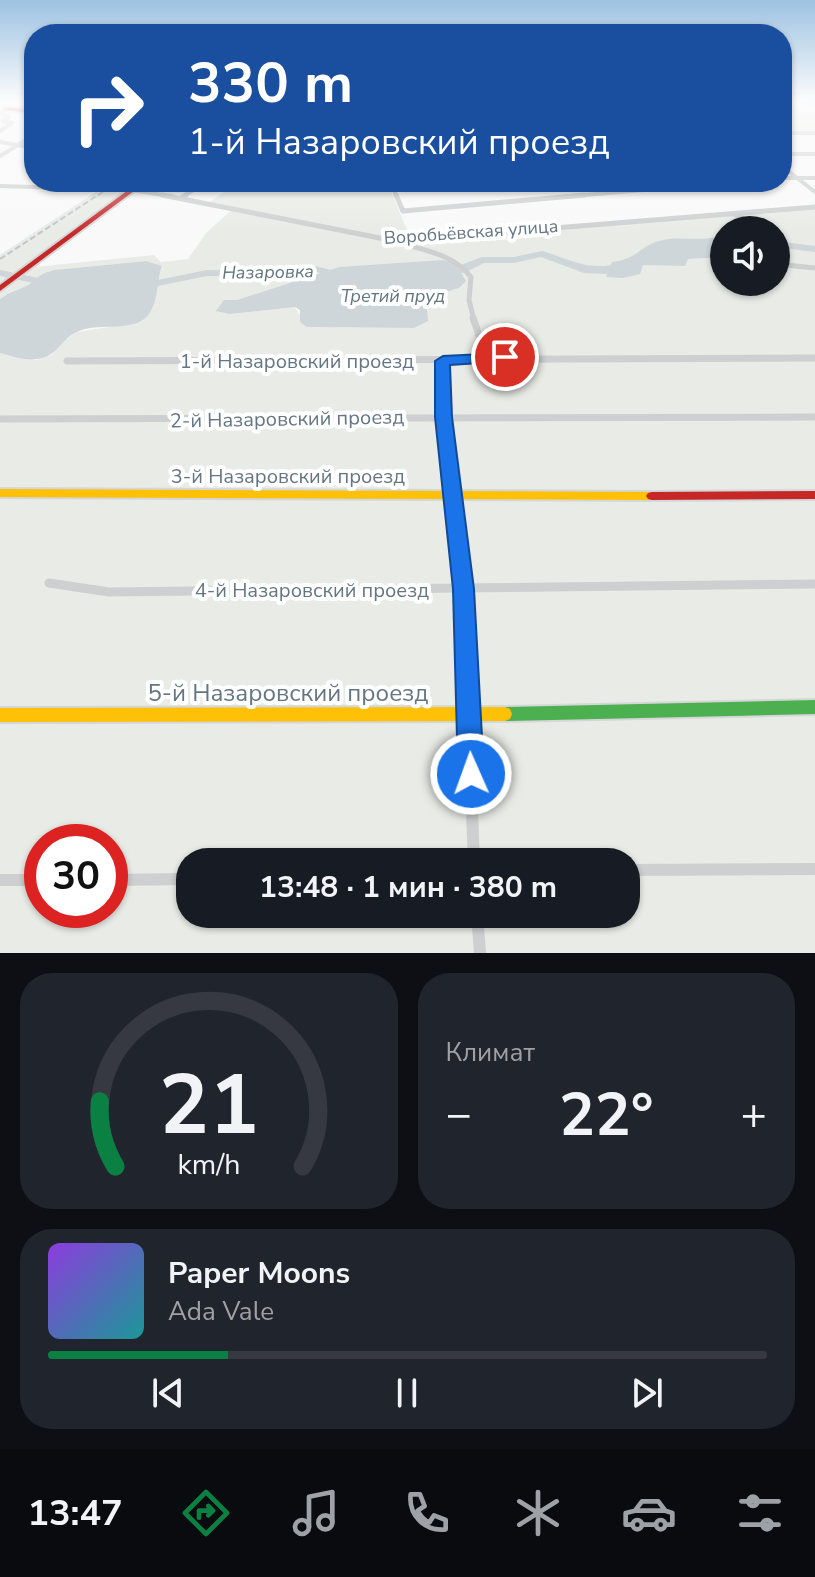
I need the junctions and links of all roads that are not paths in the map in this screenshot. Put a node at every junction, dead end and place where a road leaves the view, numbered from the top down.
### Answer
1 (18, 146) edge
2 (792, 154) edge
3 (815, 154) edge
4 (0, 156) edge
5 (792, 174) edge
6 (792, 177) edge
7 (795, 177) junction
8 (815, 178) edge
9 (0, 186) edge
10 (24, 187) edge
11 (129, 192) edge
12 (144, 192) edge
13 (191, 192) edge
14 (395, 192) edge
15 (621, 192) edge
16 (815, 192) edge
17 (181, 198) junction
18 (815, 207) edge
19 (734, 213) junction
20 (739, 216) edge
21 (395, 241) junction
22 (790, 265) edge
23 (815, 268) edge
24 (0, 289) edge
25 (487, 358) junction
26 (815, 358) edge
27 (67, 361) dead end
28 (443, 361) junction
29 (444, 417) junction
30 (815, 417) edge
31 (0, 419) edge
32 (0, 493) edge
33 (452, 494) junction
34 (815, 495) edge
35 (49, 583) dead end
36 (815, 584) edge
37 (464, 589) junction
38 (815, 707) edge
39 (0, 715) edge
40 (469, 715) junction
41 (474, 848) edge
42 (815, 869) edge
43 (640, 870) edge
44 (176, 879) edge
45 (0, 880) edge
46 (24, 880) edge
47 (128, 880) edge
48 (478, 928) edge
49 (480, 953) edge

1 - 4 street
2 - 3 street
5 - 7 street
6 - 7 street
7 - 8 street
7 - 16 street
9 - 10 street
11 - 24 street
12 - 17 street, Воробьёвская улица
13 - 17 street
14 - 15 street
17 - 21 street, Воробьёвская улица
18 - 19 street, Воробьёвская улица
19 - 20 street
19 - 21 street, Воробьёвская улица
21 - 25 street
22 - 23 street
25 - 26 street, 1-й Назаровский проезд
25 - 28 street, 1-й Назаровский проезд
27 - 28 street, 1-й Назаровский проезд
28 - 29 street
29 - 30 street, 2-й Назаровский проезд
29 - 31 street, 2-й Назаровский проезд
29 - 33 street
32 - 33 street, 3-й Назаровский проезд
33 - 34 street, 3-й Назаровский проезд
33 - 37 street
35 - 37 street, 4-й Назаровский проезд
36 - 37 street, 4-й Назаровский проезд
37 - 40 street
38 - 40 street, 5-й Назаровский проезд
39 - 40 street, 5-й Назаровский проезд
40 - 41 street
42 - 43 street
44 - 47 street
45 - 46 street
48 - 49 street

